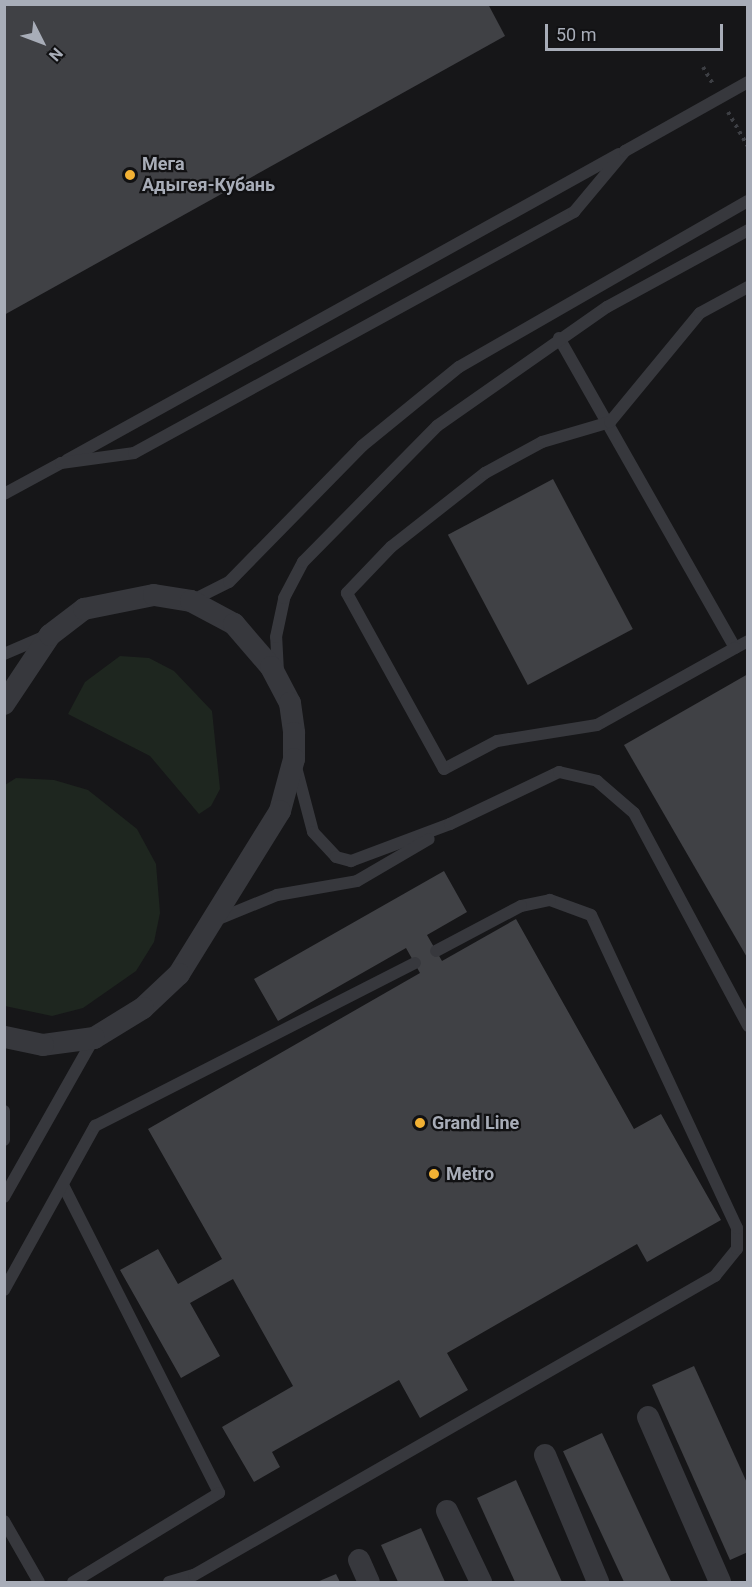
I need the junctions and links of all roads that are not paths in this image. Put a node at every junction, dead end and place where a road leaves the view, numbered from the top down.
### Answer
1 (747, 82) edge
2 (625, 151) junction
3 (747, 201) edge
4 (747, 230) edge
5 (747, 287) edge
6 (559, 338) junction
7 (610, 422) junction
8 (61, 463) junction
9 (4, 494) edge
10 (191, 601) junction
11 (50, 635) junction
12 (747, 641) edge
13 (735, 648) junction
14 (4, 654) edge
15 (279, 682) junction
16 (4, 704) edge
17 (294, 759) junction
18 (450, 824) junction
19 (215, 920) junction
20 (436, 951) dead end
21 (415, 963) dead end
22 (747, 1026) edge
23 (4, 1037) edge
24 (94, 1038) junction
25 (4, 1111) edge
26 (4, 1140) edge
27 (63, 1185) junction
28 (4, 1197) edge
29 (4, 1290) edge
30 (648, 1417) dead end
31 (544, 1455) dead end
32 (447, 1511) dead end
33 (4, 1521) edge
34 (359, 1560) dead end
35 (39, 1582) edge
36 (73, 1582) edge
37 (168, 1582) edge
38 (369, 1582) edge
39 (481, 1582) edge
40 (598, 1582) edge
41 (720, 1582) edge

1 - 2 lane
2 - 8 lane
2 - 8 lane
3 - 10 lane
4 - 6 lane
5 - 7 lane
6 - 7 lane
6 - 15 lane
7 - 13 lane
7 - 13 lane
8 - 9 lane
10 - 11 street
10 - 15 street
11 - 14 lane
11 - 16 street
12 - 13 lane
15 - 17 street
17 - 18 lane
17 - 19 street
18 - 19 lane
18 - 22 lane
19 - 24 street
20 - 37 lane
21 - 27 lane
23 - 24 street
24 - 28 lane
25 - 26 lane
27 - 29 lane
27 - 36 lane
30 - 41 street
31 - 40 street
32 - 39 street
33 - 35 lane
34 - 38 street

